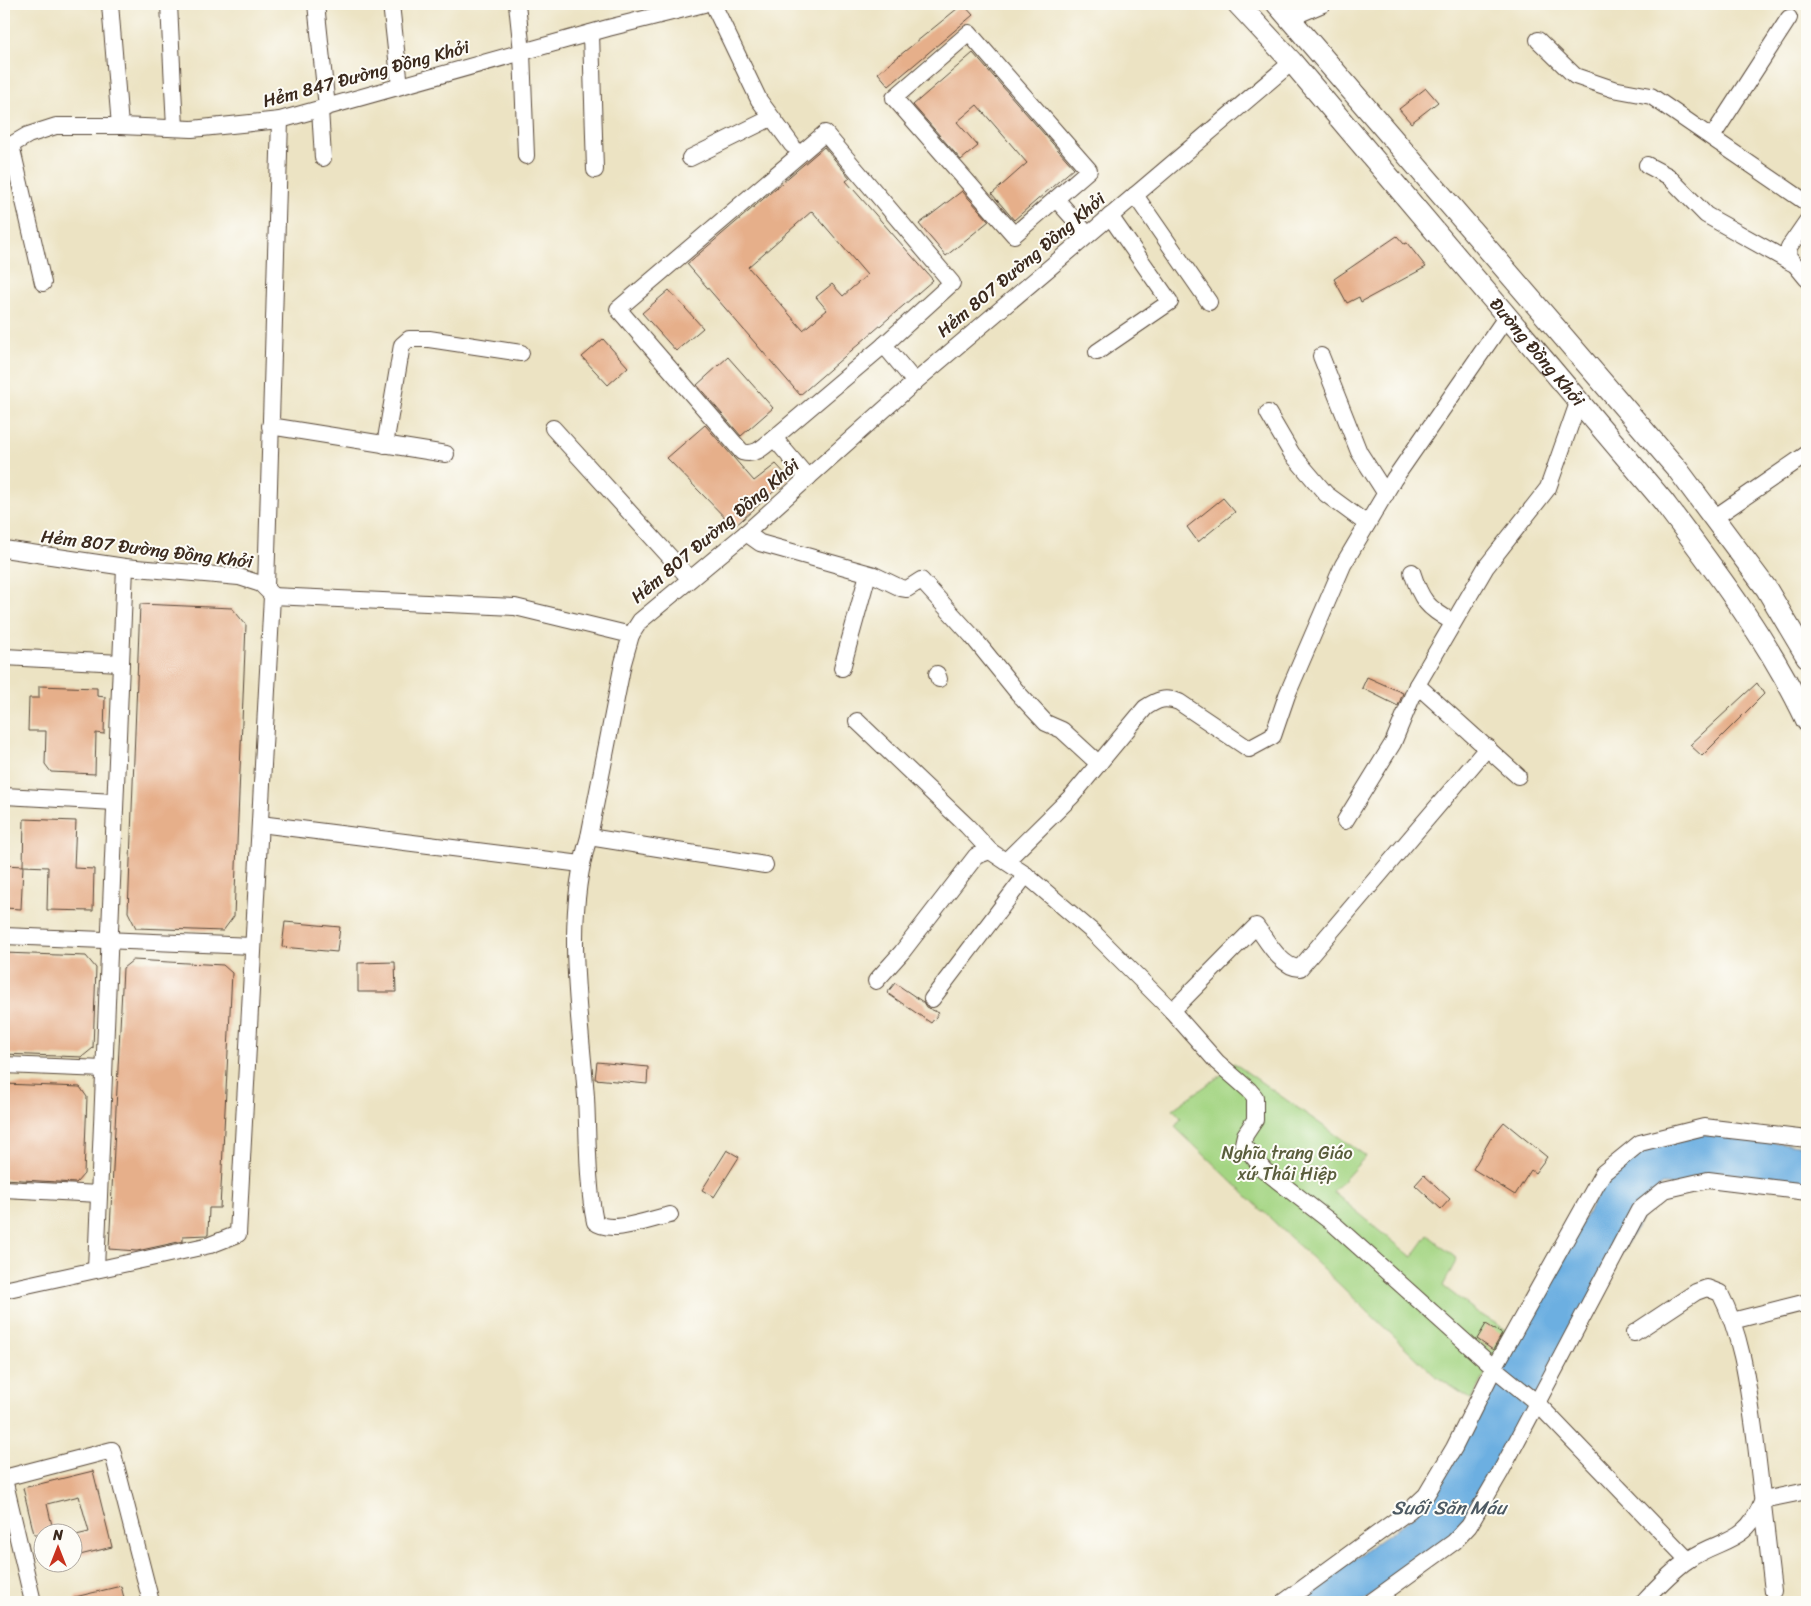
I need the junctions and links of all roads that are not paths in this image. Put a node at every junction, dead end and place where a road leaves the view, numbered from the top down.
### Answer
1 (110, 4) edge
2 (170, 4) edge
3 (316, 4) edge
4 (391, 4) edge
5 (517, 4) edge
6 (704, 4) edge
7 (713, 4) edge
8 (1238, 4) edge
9 (1323, 4) edge
10 (1283, 11) edge
11 (1789, 18) dead end
12 (591, 33) junction
13 (1538, 40) dead end
14 (1314, 46) junction
15 (522, 52) junction
16 (1292, 62) junction
17 (400, 86) junction
18 (324, 108) junction
19 (771, 118) junction
20 (280, 120) junction
21 (120, 126) junction
22 (176, 128) junction
23 (1712, 137) junction
24 (7, 145) edge
25 (792, 145) dead end
26 (526, 156) dead end
27 (322, 158) dead end
28 (690, 158) dead end
29 (1647, 165) dead end
30 (595, 170) dead end
31 (1135, 195) junction
32 (1056, 199) junction
33 (1807, 203) edge
34 (1110, 216) junction
35 (1807, 221) edge
36 (1088, 235) junction
37 (1792, 263) junction
38 (1807, 279) edge
39 (43, 283) dead end
40 (1209, 302) dead end
41 (1507, 316) junction
42 (884, 345) junction
43 (1097, 352) dead end
44 (521, 354) dead end
45 (1321, 356) dead end
46 (915, 382) junction
47 (1579, 400) junction
48 (1268, 413) dead end
49 (270, 426) junction
50 (553, 428) dead end
51 (774, 438) junction
52 (384, 444) junction
53 (446, 454) dead end
54 (1807, 454) edge
55 (808, 478) junction
56 (1386, 494) junction
57 (1714, 518) junction
58 (1368, 524) junction
59 (746, 533) junction
60 (4, 549) edge
61 (125, 567) junction
62 (1412, 572) dead end
63 (868, 574) junction
64 (690, 579) junction
65 (269, 592) junction
66 (1453, 622) junction
67 (631, 635) junction
68 (4, 657) edge
69 (1807, 657) edge
70 (121, 663) junction
71 (842, 668) dead end
72 (1417, 685) junction
73 (857, 721) dead end
74 (1807, 721) edge
75 (1488, 747) junction
76 (1099, 764) junction
77 (1518, 776) dead end
78 (4, 796) edge
79 (115, 802) junction
80 (1345, 821) dead end
81 (260, 824) junction
82 (589, 837) junction
83 (990, 851) junction
84 (1006, 861) junction
85 (581, 864) junction
86 (765, 865) dead end
87 (1026, 875) junction
88 (4, 936) edge
89 (110, 940) junction
90 (253, 946) junction
91 (876, 982) dead end
92 (932, 999) dead end
93 (1172, 1011) junction
94 (4, 1065) edge
95 (104, 1069) junction
96 (1807, 1140) edge
97 (4, 1189) edge
98 (1807, 1192) edge
99 (99, 1194) junction
100 (670, 1215) dead end
101 (96, 1269) junction
102 (4, 1290) edge
103 (1807, 1302) edge
104 (1732, 1321) junction
105 (1634, 1333) dead end
106 (1494, 1368) junction
107 (1536, 1402) junction
108 (4, 1478) edge
109 (1807, 1491) edge
110 (1763, 1500) junction
111 (1688, 1560) junction
112 (1772, 1591) dead end
113 (1377, 1600) edge
114 (1649, 1600) edge
115 (33, 1602) edge
116 (152, 1602) edge
117 (1284, 1602) edge

1 - 21 street
2 - 22 street
3 - 18 street
4 - 17 street
5 - 15 street
6 - 12 street, Hẻm 847 Đường Đồng Khởi
7 - 19 street
8 - 16 main road, Đường Đồng Khởi
9 - 10 street
10 - 14 main road, Đường Đồng Khởi
11 - 23 street
12 - 15 street, Hẻm 847 Đường Đồng Khởi
12 - 30 street
13 - 23 street
14 - 16 main road
14 - 57 main road, Đường Đồng Khởi
15 - 17 street, Hẻm 847 Đường Đồng Khởi
15 - 26 street
16 - 31 street, Hẻm 807 Đường Đồng Khởi
16 - 41 main road, Đường Đồng Khởi
17 - 18 street, Hẻm 847 Đường Đồng Khởi
18 - 20 street, Hẻm 847 Đường Đồng Khởi
18 - 27 street
19 - 25 street
19 - 28 street
20 - 22 street, Hẻm 847 Đường Đồng Khởi
20 - 49 street
21 - 22 street, Hẻm 847 Đường Đồng Khởi
21 - 24 street, Hẻm 847 Đường Đồng Khởi
23 - 33 street
24 - 39 street
29 - 37 street
31 - 34 street, Hẻm 807 Đường Đồng Khởi
31 - 40 street
32 - 32 street
32 - 36 street
34 - 36 street, Hẻm 807 Đường Đồng Khởi
34 - 43 street
35 - 37 street
36 - 46 street, Hẻm 807 Đường Đồng Khởi
37 - 38 street
41 - 47 main road, Đường Đồng Khởi
41 - 56 street
42 - 46 street
42 - 51 street
42 - 51 street
44 - 52 street
45 - 56 street
46 - 55 street, Hẻm 807 Đường Đồng Khởi
47 - 66 street
47 - 74 main road, Đường Đồng Khởi
48 - 58 street
49 - 52 street
49 - 65 street
50 - 64 street
51 - 55 street
52 - 53 street
54 - 57 street
55 - 59 street, Hẻm 807 Đường Đồng Khởi
56 - 58 street
57 - 69 main road, Đường Đồng Khởi
58 - 76 street
59 - 63 street
59 - 64 street, Hẻm 807 Đường Đồng Khởi
60 - 61 street, Hẻm 807 Đường Đồng Khởi
61 - 65 street, Hẻm 807 Đường Đồng Khởi
61 - 70 street
62 - 66 street
63 - 71 street
63 - 76 street
64 - 67 street, Hẻm 807 Đường Đồng Khởi
65 - 67 street, Hẻm 807 Đường Đồng Khởi
65 - 81 street
66 - 72 street
67 - 82 street
68 - 70 street
70 - 79 street
72 - 75 street
72 - 80 street
73 - 83 street
75 - 77 street
75 - 93 street
76 - 84 street
78 - 79 street
79 - 89 street
81 - 85 street
81 - 90 street
82 - 85 street
82 - 86 street
83 - 84 street
83 - 91 street
84 - 87 street
85 - 100 street
87 - 92 street
87 - 93 street
88 - 89 street
89 - 90 street
89 - 95 street
90 - 101 street
93 - 106 street
94 - 95 street
95 - 99 street
96 - 106 street
97 - 99 street
98 - 107 street
99 - 101 street
101 - 102 street
103 - 104 street
104 - 105 street
104 - 110 street
106 - 107 street
106 - 117 street
107 - 111 street
107 - 113 street
108 - 115 street
108 - 116 street
109 - 110 street
110 - 111 street
110 - 112 street
111 - 114 street

